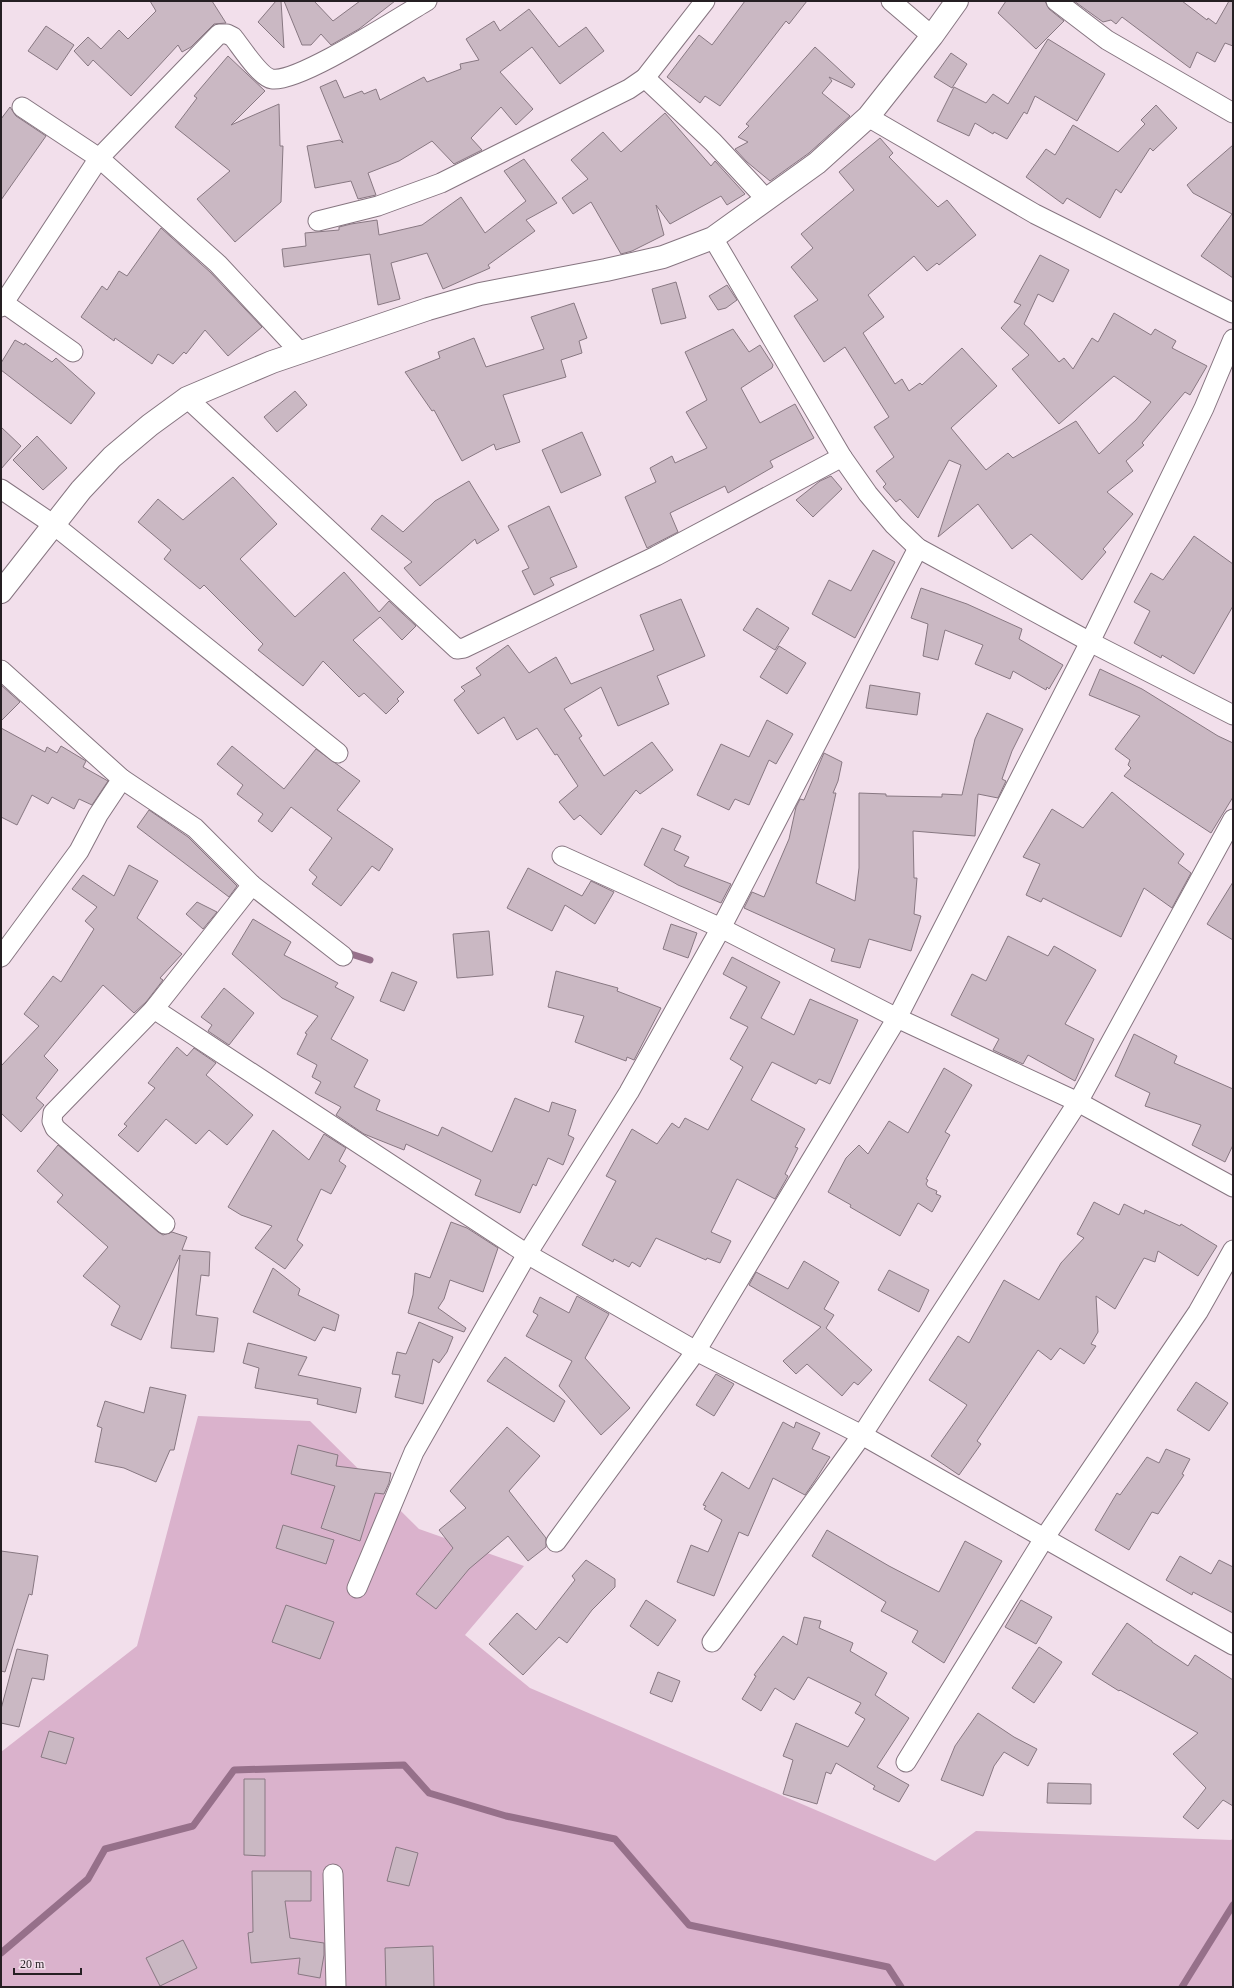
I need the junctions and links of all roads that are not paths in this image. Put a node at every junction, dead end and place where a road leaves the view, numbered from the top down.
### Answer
1 (427, 1) edge
2 (705, 1) edge
3 (891, 1) edge
4 (956, 1) edge
5 (1056, 1) edge
6 (932, 36) junction
7 (645, 78) junction
8 (22, 107) dead end
9 (1233, 113) edge
10 (868, 117) junction
11 (99, 158) junction
12 (767, 200) junction
13 (318, 221) dead end
14 (713, 238) junction
15 (2, 304) edge
16 (1233, 313) edge
17 (1233, 339) edge
18 (74, 352) dead end
19 (300, 352) junction
20 (187, 398) junction
21 (842, 458) junction
22 (1, 489) edge
23 (54, 525) junction
24 (918, 548) junction
25 (1, 592) edge
26 (1090, 642) junction
27 (1, 670) edge
28 (1233, 715) edge
29 (338, 753) dead end
30 (122, 779) junction
31 (1233, 819) edge
32 (562, 856) dead end
33 (252, 885) junction
34 (721, 928) junction
35 (343, 956) dead end
36 (1, 957) edge
37 (154, 1009) junction
38 (897, 1018) junction
39 (1078, 1102) junction
40 (1233, 1187) edge
41 (165, 1224) dead end
42 (1233, 1250) edge
43 (527, 1254) junction
44 (696, 1351) junction
45 (862, 1435) junction
46 (1045, 1537) junction
47 (556, 1542) dead end
48 (357, 1588) dead end
49 (712, 1642) dead end
50 (1233, 1645) edge
51 (906, 1762) dead end
52 (333, 1874) dead end
53 (336, 1987) edge

1 - 11 street
2 - 7 street
3 - 6 street
4 - 6 street
5 - 9 street
6 - 10 street
7 - 12 street
7 - 13 street
8 - 11 street
10 - 12 street
10 - 16 street
11 - 15 street
11 - 19 street
12 - 14 street
14 - 19 street
14 - 21 street
15 - 18 street
17 - 26 street
19 - 20 street
20 - 21 street
20 - 23 street
21 - 24 street
22 - 23 street
23 - 25 street
23 - 29 street
24 - 26 street
24 - 34 street
26 - 28 street
26 - 38 street
27 - 30 street
30 - 33 street
30 - 36 street
31 - 39 street
32 - 34 street
33 - 35 street
33 - 37 street
34 - 38 street
34 - 43 street
37 - 41 street
37 - 43 street
38 - 39 street
38 - 44 street
39 - 40 street
39 - 45 street
42 - 46 street
43 - 44 street
43 - 48 street
44 - 45 street
44 - 47 street
45 - 46 street
45 - 49 street
46 - 50 street
46 - 51 street
52 - 53 street

